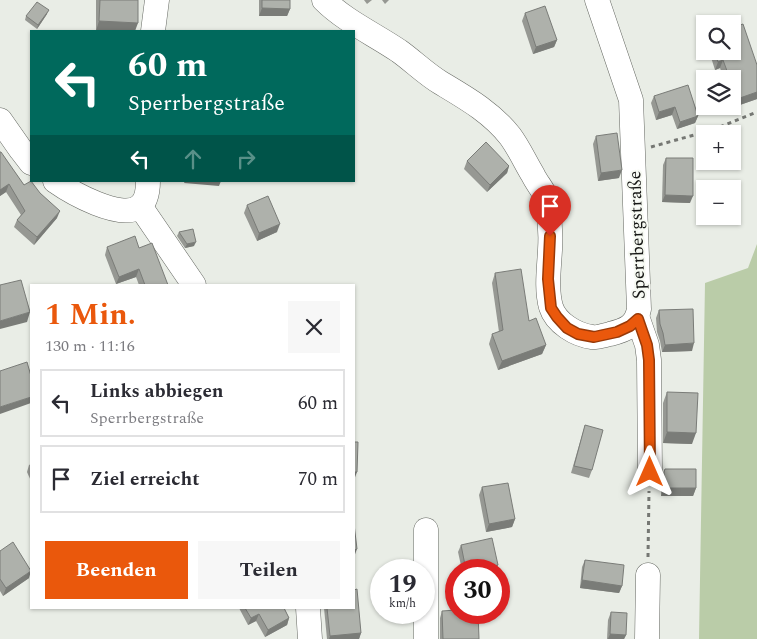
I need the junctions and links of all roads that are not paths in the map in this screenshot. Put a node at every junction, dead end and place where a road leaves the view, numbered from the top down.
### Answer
1 (156, 0) edge
2 (324, 0) edge
3 (597, 0) edge
4 (153, 30) edge
5 (0, 120) edge
6 (30, 162) edge
7 (57, 182) edge
8 (148, 182) edge
9 (140, 206) junction
10 (193, 284) edge
11 (638, 319) junction
12 (650, 472) road end
13 (426, 530) dead end
14 (648, 576) road end
15 (308, 609) edge
16 (310, 639) edge
17 (426, 639) edge
18 (647, 639) edge

1 - 4 street
2 - 11 street, Sperrbergstraße
3 - 11 street, Sperrbergstraße
5 - 6 street
7 - 9 street
8 - 9 street
9 - 10 street
11 - 12 street
13 - 17 street
14 - 18 street
15 - 16 street

